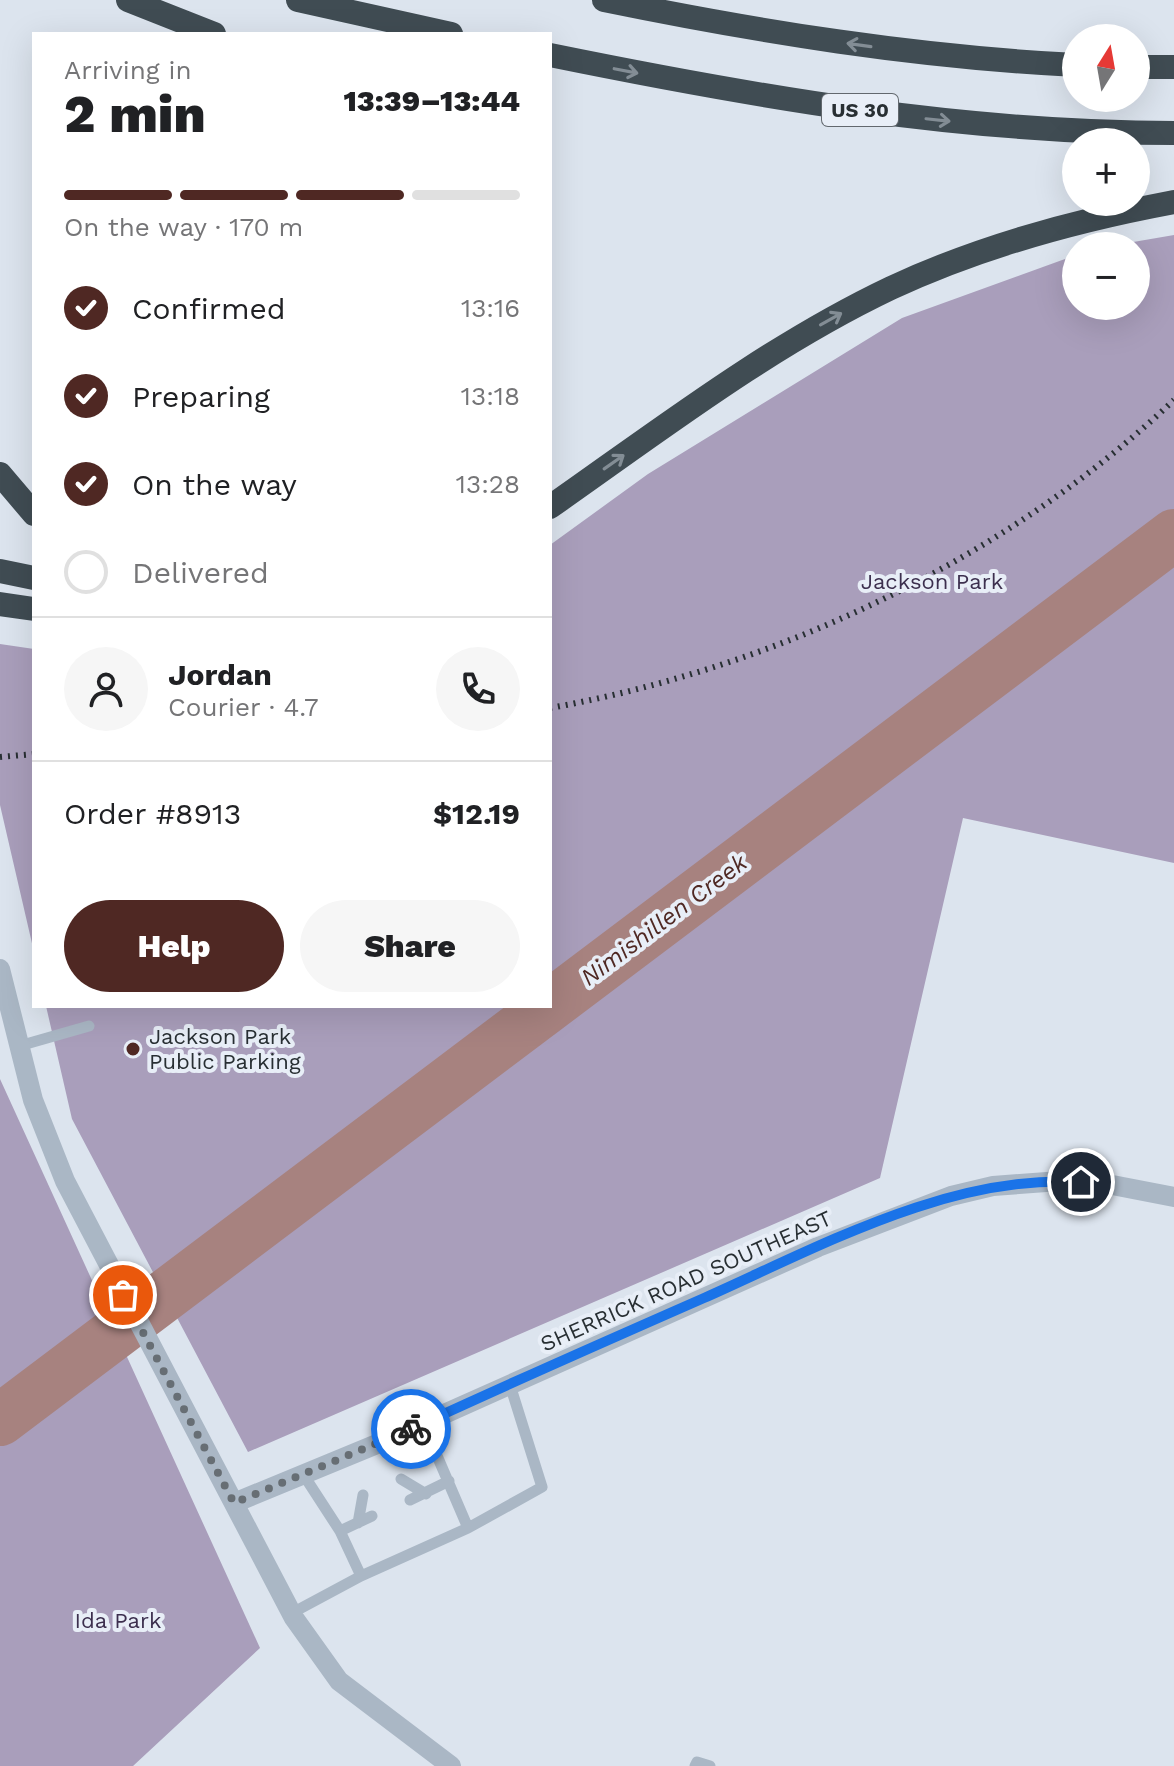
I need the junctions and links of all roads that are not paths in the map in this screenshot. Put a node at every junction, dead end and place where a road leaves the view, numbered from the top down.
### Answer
1 (128, 0) edge
2 (298, 0) edge
3 (604, 0) edge
4 (209, 32) edge
5 (442, 32) edge
6 (552, 55) edge
7 (1062, 64) edge
8 (1150, 67) edge
9 (1174, 67) edge
10 (1174, 133) edge
11 (1174, 202) edge
12 (0, 474) edge
13 (552, 506) edge
14 (32, 512) edge
15 (0, 571) edge
16 (32, 578) edge
17 (0, 604) edge
18 (32, 609) edge
19 (0, 969) edge
20 (89, 1026) dead end
21 (19, 1046) junction
22 (1174, 1197) edge
23 (510, 1385) junction
24 (423, 1423) junction
25 (303, 1474) junction
26 (401, 1479) dead end
27 (449, 1481) junction
28 (426, 1494) junction
29 (363, 1495) dead end
30 (410, 1500) dead end
31 (234, 1503) junction
32 (372, 1516) dead end
33 (358, 1523) junction
34 (468, 1528) junction
35 (340, 1531) junction
36 (361, 1576) junction
37 (292, 1613) junction
38 (451, 1766) edge
39 (695, 1766) edge
40 (710, 1766) edge

1 - 4 highway
2 - 5 highway
7 -> 3 highway
6 -> 10 highway, US 30
8 - 9 highway
13 -> 11 highway
12 - 14 highway
15 - 16 highway
17 - 18 highway
19 - 21 street
20 - 21 lane
21 - 31 street
22 - 23 street, SHERRICK ROAD SOUTHEAST
23 - 24 street, SHERRICK ROAD SOUTHEAST
23 - 34 lane
24 - 25 street, SHERRICK ROAD SOUTHEAST
24 - 27 lane
25 - 31 street, SHERRICK ROAD SOUTHEAST
25 - 35 lane
26 - 28 lane
27 - 28 lane
27 - 34 lane
28 - 30 lane
29 - 33 lane
31 - 37 street
32 - 33 lane
33 - 35 lane
34 - 36 lane
35 - 36 lane
36 - 37 lane
37 - 38 street
39 - 40 lane

